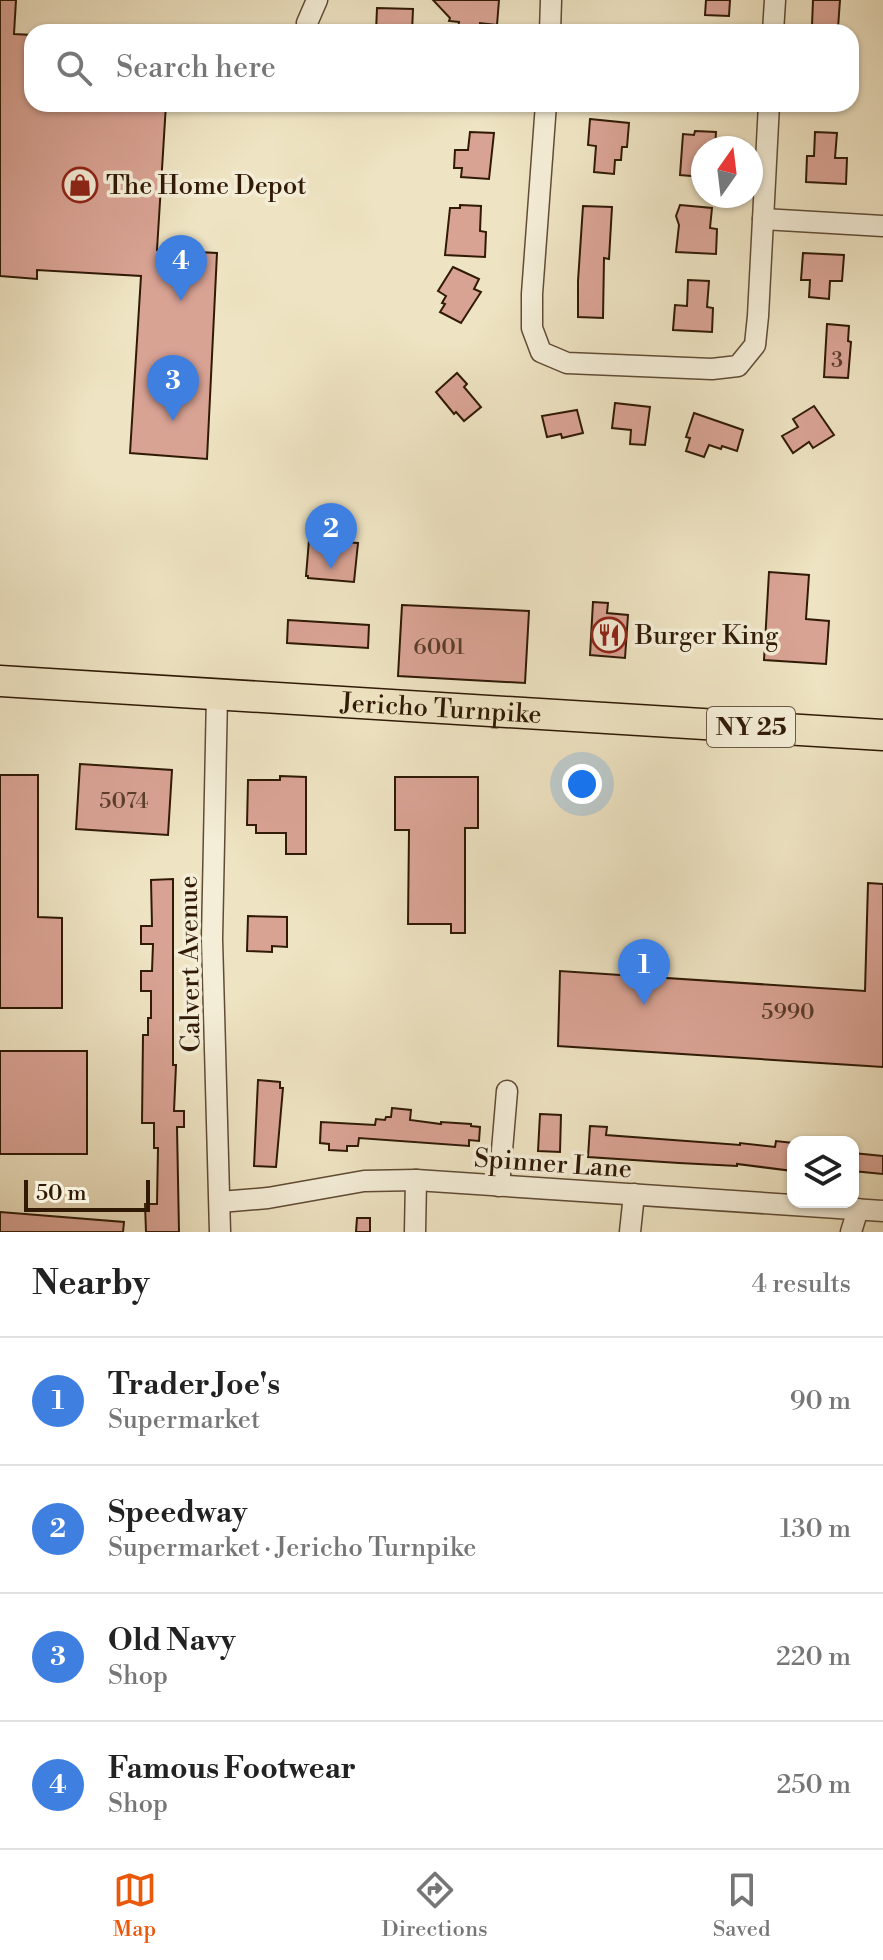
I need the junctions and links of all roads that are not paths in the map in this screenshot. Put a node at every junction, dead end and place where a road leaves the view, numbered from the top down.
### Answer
1 (317, 0) edge
2 (551, 0) edge
3 (775, 0) edge
4 (307, 23) dead end
5 (550, 24) edge
6 (774, 24) edge
7 (545, 112) edge
8 (769, 112) edge
9 (763, 219) junction
10 (883, 226) edge
11 (0, 681) edge
12 (217, 695) junction
13 (883, 735) edge
14 (507, 1091) dead end
15 (416, 1180) junction
16 (499, 1186) junction
17 (634, 1194) junction
18 (220, 1202) junction
19 (858, 1209) junction
20 (883, 1211) edge
21 (220, 1232) edge
22 (415, 1232) edge
23 (630, 1232) edge
24 (851, 1232) edge

1 - 4 street
2 - 5 street
3 - 6 street
7 - 9 street
8 - 9 street
9 - 10 street
11 - 12 main road, Jericho Turnpike / NY 25
12 - 13 main road, Jericho Turnpike / NY 25
12 - 18 street, Calvert Avenue
14 - 16 street
15 - 16 street, Spinner Lane
15 - 18 street, Spinner Lane
15 - 22 street
16 - 17 street, Spinner Lane
17 - 19 street, Spinner Lane
17 - 23 street
18 - 21 street, Calvert Avenue
19 - 20 street, Spinner Lane
19 - 24 street

